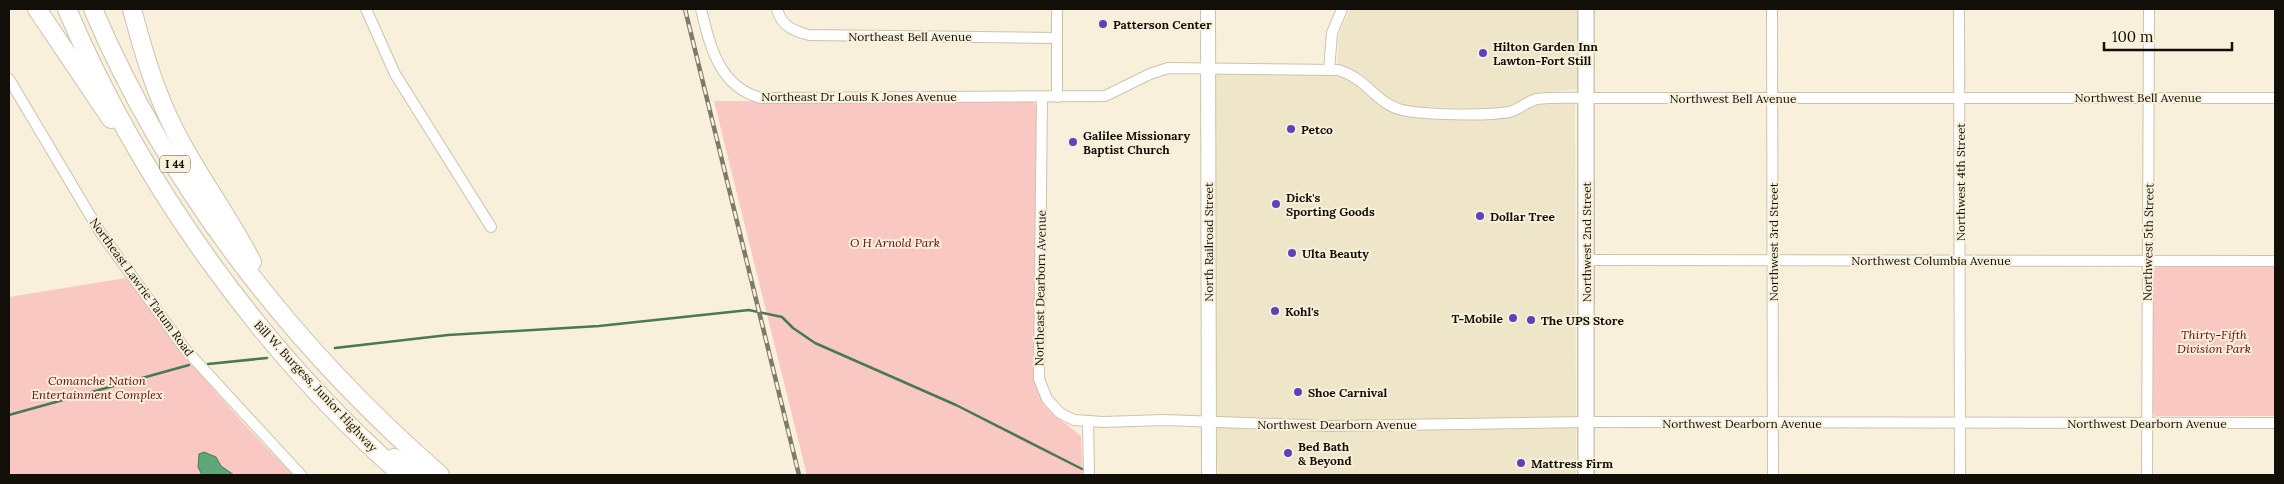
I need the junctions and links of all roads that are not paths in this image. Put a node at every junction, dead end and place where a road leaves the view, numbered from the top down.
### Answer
1 (37, 9) edge
2 (67, 9) edge
3 (93, 9) edge
4 (132, 9) edge
5 (366, 9) edge
6 (701, 9) edge
7 (777, 9) edge
8 (1057, 9) edge
9 (1208, 9) edge
10 (1342, 9) edge
11 (1586, 9) edge
12 (1772, 9) edge
13 (1959, 9) edge
14 (2149, 9) edge
15 (1057, 38) junction
16 (1207, 68) junction
17 (1329, 70) junction
18 (9, 79) edge
19 (1042, 97) junction
20 (1057, 97) junction
21 (1772, 97) junction
22 (1960, 97) junction
23 (2147, 97) junction
24 (1586, 98) junction
25 (2275, 98) edge
26 (184, 224) junction
27 (490, 227) dead end
28 (1586, 260) junction
29 (1773, 260) junction
30 (1960, 260) junction
31 (2148, 260) junction
32 (2275, 261) edge
33 (276, 308) junction
34 (370, 411) junction
35 (1088, 421) junction
36 (1586, 422) junction
37 (1208, 423) junction
38 (1960, 423) junction
39 (2275, 423) edge
40 (1773, 424) junction
41 (2148, 424) junction
42 (352, 429) junction
43 (301, 475) edge
44 (402, 475) edge
45 (420, 475) edge
46 (428, 475) edge
47 (440, 475) edge
48 (1089, 475) edge
49 (1209, 475) edge
50 (1586, 475) edge
51 (1773, 475) edge
52 (1960, 475) edge
53 (2147, 475) edge

1 - 26 highway
2 - 26 highway, Bill W. Burgess, Junior Highway / I 44
3 - 33 highway, Bill W. Burgess, Junior Highway / I 44
4 - 33 highway
5 - 27 street
6 - 19 street, Northeast Dr Louis K Jones Avenue
7 - 15 street, Northeast Bell Avenue
8 - 15 street
9 - 16 street, North Railroad Street
10 - 17 street
11 - 24 main road, Northwest 2nd Street
12 - 21 street, Northwest 3rd Street
13 - 22 street, Northwest 4th Street
14 - 23 street, Northwest 5th Street
15 - 20 street
16 - 17 street, Northwest Bell Avenue
16 - 20 street
16 - 37 street, North Railroad Street
17 - 24 street, Northwest Bell Avenue
18 - 43 street, Northeast Lawrie Tatum Road
19 - 20 street
19 - 35 street, Northeast Dearborn Avenue
21 - 22 street, Northwest Bell Avenue
21 - 24 street, Northwest Bell Avenue
21 - 29 street, Northwest 3rd Street
22 - 23 street, Northwest Bell Avenue
22 - 30 street, Northwest 4th Street
23 - 25 street, Northwest Bell Avenue
23 - 31 street, Northwest 5th Street
24 - 28 main road, Northwest 2nd Street
26 - 42 highway, Bill W. Burgess, Junior Highway / I 44
28 - 29 street, Northwest Columbia Avenue
28 - 36 main road, Northwest 2nd Street
29 - 30 street, Northwest Columbia Avenue
29 - 40 street, Northwest 3rd Street
30 - 31 street, Northwest Columbia Avenue
30 - 38 street, Northwest 4th Street
31 - 32 street, Northwest Columbia Avenue
31 - 41 street, Northwest 5th Street
33 - 34 highway, Bill W. Burgess, Junior Highway / I 44
34 - 46 highway
34 - 47 highway, Bill W. Burgess, Junior Highway / I 44
35 - 37 street, Northeast Dearborn Avenue
35 - 48 street
36 - 37 street, Northwest Dearborn Avenue
36 - 40 street, Northwest Dearborn Avenue
36 - 50 main road, Northwest 2nd Street
37 - 49 street, North Railroad Street
38 - 40 street, Northwest Dearborn Avenue
38 - 41 street, Northwest Dearborn Avenue
38 - 52 street, Northwest 4th Street
39 - 41 street, Northwest Dearborn Avenue
40 - 51 street, Northwest 3rd Street
41 - 53 street, Northwest 5th Street
42 - 44 highway, Bill W. Burgess, Junior Highway / I 44
42 - 45 highway

